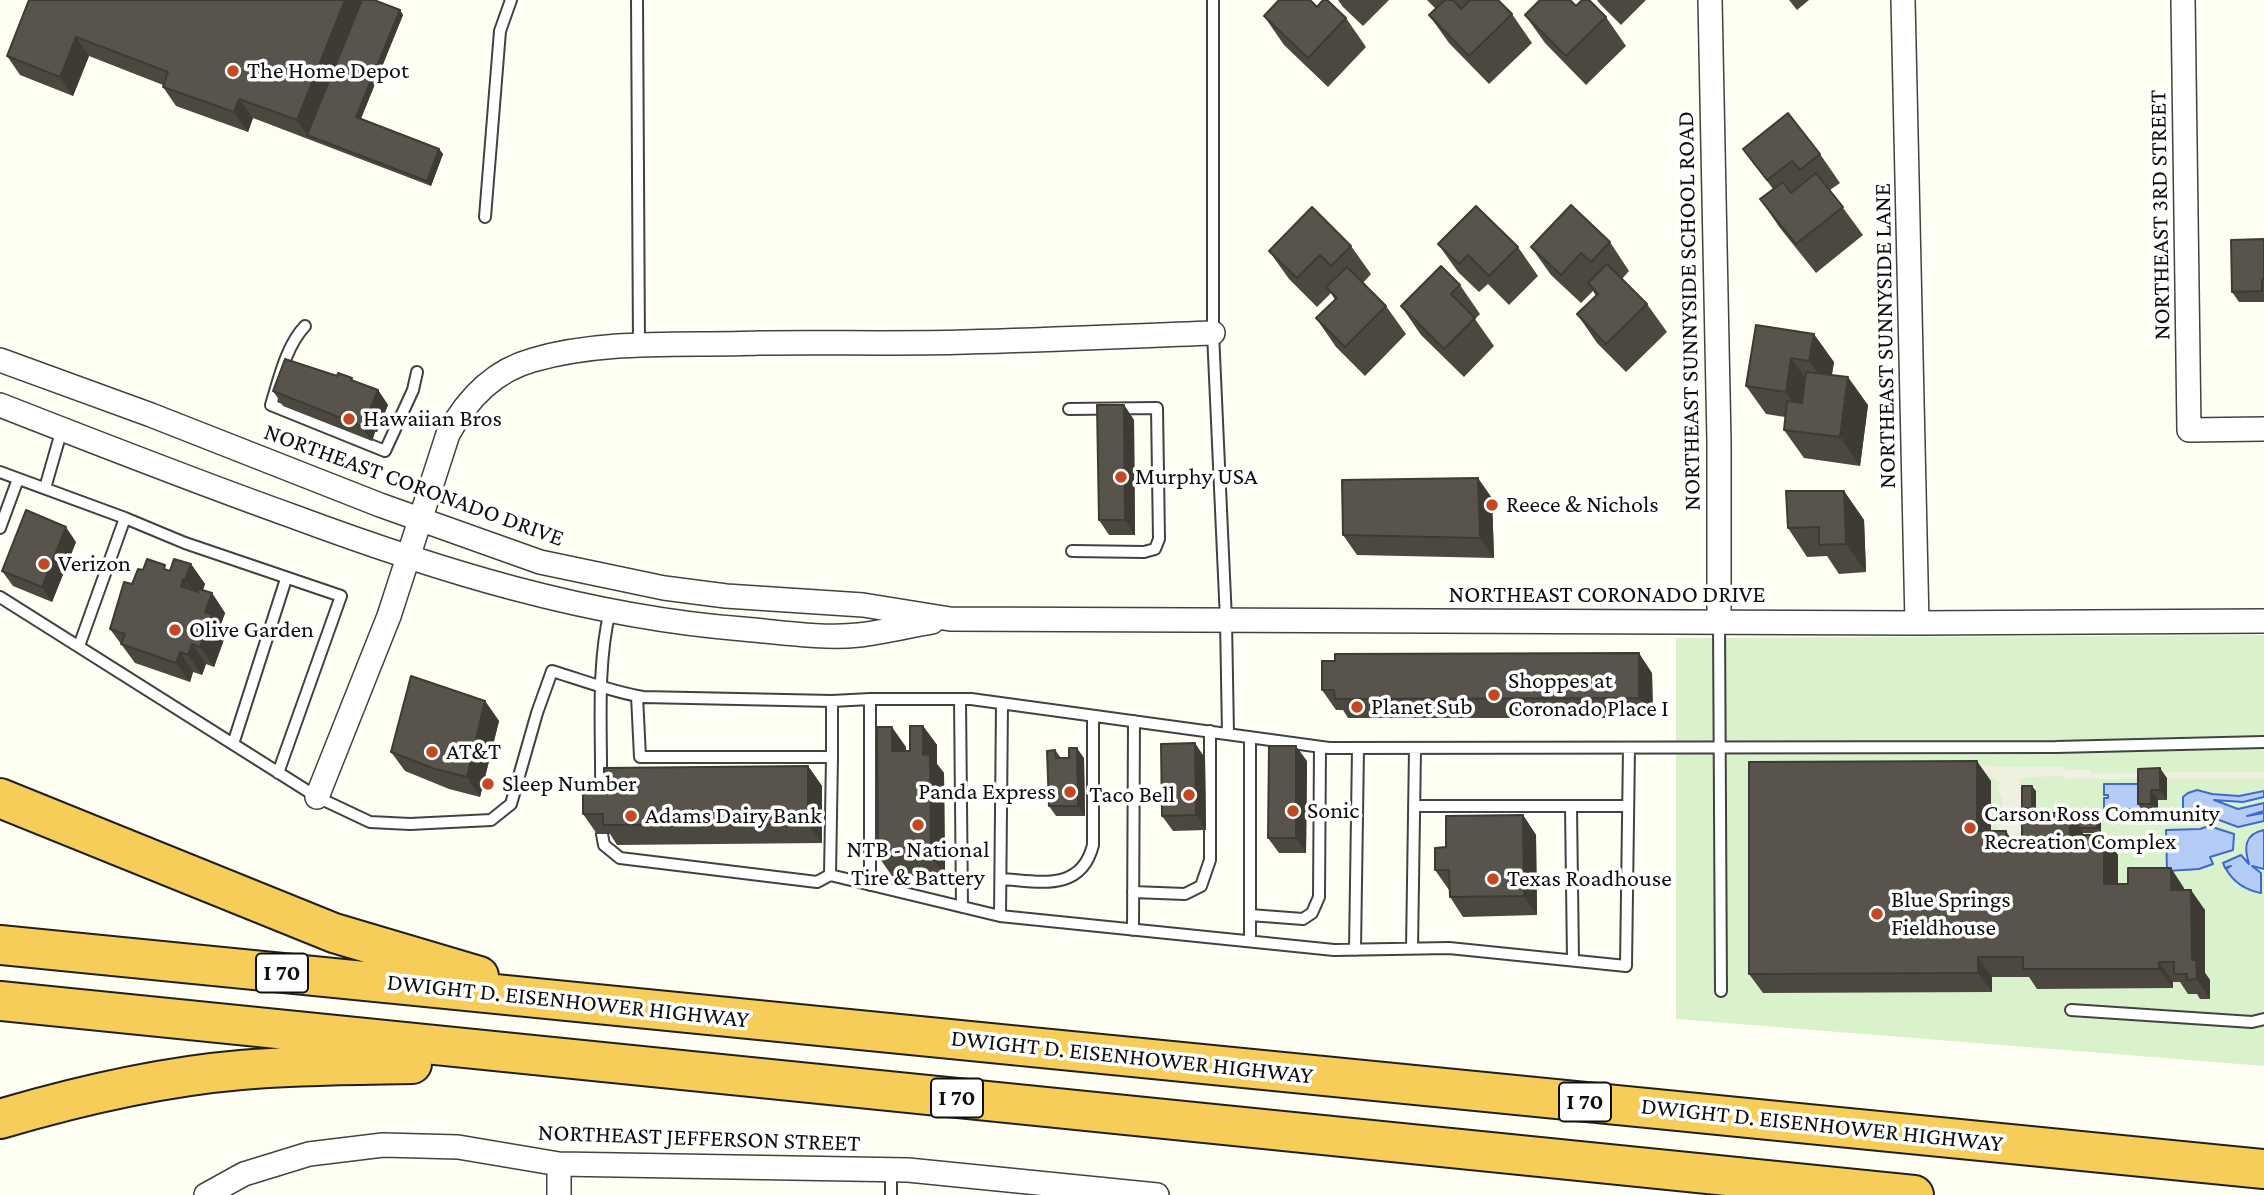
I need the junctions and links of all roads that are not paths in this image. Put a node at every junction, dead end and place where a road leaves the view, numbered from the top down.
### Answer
1 (511, 0) edge
2 (637, 0) edge
3 (1213, 0) edge
4 (1710, 0) edge
5 (1903, 0) edge
6 (2183, 0) edge
7 (485, 218) dead end
8 (305, 326) dead end
9 (1213, 333) junction
10 (639, 345) junction
11 (0, 360) edge
12 (417, 372) dead end
13 (0, 405) edge
14 (1069, 409) dead end
15 (62, 429) junction
16 (2264, 429) edge
17 (0, 472) edge
18 (18, 479) junction
19 (45, 488) junction
20 (125, 517) junction
21 (421, 519) junction
22 (0, 528) edge
23 (1072, 551) dead end
24 (407, 556) junction
25 (286, 579) junction
26 (0, 597) edge
27 (610, 611) junction
28 (950, 619) junction
29 (1226, 620) junction
30 (2264, 621) edge
31 (1718, 622) junction
32 (1917, 623) junction
33 (79, 646) junction
34 (602, 686) junction
35 (637, 696) junction
36 (870, 699) junction
37 (960, 699) junction
38 (832, 701) junction
39 (1002, 704) junction
40 (1093, 716) junction
41 (1134, 722) junction
42 (1210, 732) junction
43 (1228, 734) junction
44 (1250, 737) junction
45 (2264, 742) edge
46 (233, 744) junction
47 (1320, 747) junction
48 (1629, 748) junction
49 (1359, 749) junction
50 (1415, 749) junction
51 (1720, 749) junction
52 (832, 757) junction
53 (278, 772) junction
54 (317, 797) junction
55 (0, 798) edge
56 (601, 802) edge
57 (1414, 806) junction
58 (1628, 806) junction
59 (1571, 807) junction
60 (602, 834) edge
61 (830, 875) junction
62 (1001, 879) junction
63 (870, 885) junction
64 (1133, 892) junction
65 (962, 907) junction
66 (1250, 915) junction
67 (1000, 916) junction
68 (1133, 930) junction
69 (1250, 941) junction
70 (0, 945) edge
71 (1412, 949) junction
72 (1355, 950) junction
73 (1573, 960) junction
74 (1721, 992) dead end
75 (0, 1001) edge
76 (564, 1001) junction
77 (2071, 1010) dead end
78 (2264, 1019) edge
79 (608, 1062) junction
80 (0, 1119) edge
81 (559, 1164) junction
82 (2264, 1169) edge
83 (891, 1170) junction
84 (206, 1195) edge
85 (559, 1195) edge
86 (891, 1195) edge
87 (1157, 1195) edge
88 (1914, 1195) edge

1 - 7 lane
2 - 10 lane
3 - 9 lane
4 - 31 street, NORTHEAST SUNNYSIDE SCHOOL ROAD
5 - 32 street, NORTHEAST SUNNYSIDE LANE
6 - 16 street, NORTHEAST 3RD STREET
8 - 12 lane
9 - 10 street
9 - 29 lane
10 - 21 street
11 - 21 street, NORTHEAST CORONADO DRIVE
13 - 15 street, NORTHEAST CORONADO DRIVE
14 - 23 lane
15 - 19 lane
15 - 24 street, NORTHEAST CORONADO DRIVE
17 - 18 lane
18 - 19 lane
18 - 22 lane
19 - 20 lane
20 - 25 lane
20 - 33 lane
21 - 24 street
21 - 28 street, NORTHEAST CORONADO DRIVE
24 - 27 street, NORTHEAST CORONADO DRIVE
24 - 54 street
25 - 46 lane
25 - 53 lane
26 - 33 lane
27 - 28 street, NORTHEAST CORONADO DRIVE
27 - 34 lane
28 - 29 street, NORTHEAST CORONADO DRIVE
29 - 31 street, NORTHEAST CORONADO DRIVE
29 - 43 lane
30 - 32 street, NORTHEAST CORONADO DRIVE
31 - 32 street, NORTHEAST CORONADO DRIVE
31 - 51 lane
33 - 46 lane
34 - 35 lane
34 - 54 lane
34 - 56 lane
35 - 38 lane
35 - 52 lane
36 - 37 lane
36 - 38 lane
36 - 63 lane
37 - 39 lane
37 - 65 lane
38 - 52 lane
39 - 40 lane
39 - 62 lane
40 - 41 lane
40 - 62 lane
41 - 42 lane
41 - 64 lane
42 - 43 lane
42 - 64 lane
43 - 44 lane
44 - 47 lane
44 - 66 lane
45 - 51 lane
46 - 53 lane
47 - 49 lane
47 - 66 lane
48 - 50 lane
48 - 51 lane
48 - 58 lane
49 - 50 lane
49 - 72 lane
50 - 57 lane
51 - 74 lane
52 - 61 lane
53 - 54 lane
55 - 76 highway
57 - 59 lane
57 - 71 lane
58 - 59 lane
58 - 73 lane
59 - 73 lane
60 - 61 lane
61 - 63 lane
62 - 67 lane
63 - 65 lane
64 - 68 lane
65 - 67 lane
66 - 69 lane
67 - 68 lane
68 - 69 lane
69 - 72 lane
70 - 76 highway, DWIGHT D. EISENHOWER HIGHWAY / I 70
71 - 72 lane
71 - 73 lane
75 - 79 highway, I 70
76 - 82 highway, DWIGHT D. EISENHOWER HIGHWAY / I 70
77 - 78 lane
79 - 80 highway
79 - 88 highway, I 70
81 - 83 street, NORTHEAST JEFFERSON STREET
81 - 84 street, NORTHEAST JEFFERSON STREET
81 - 85 street
83 - 86 lane
83 - 87 street, NORTHEAST JEFFERSON STREET

